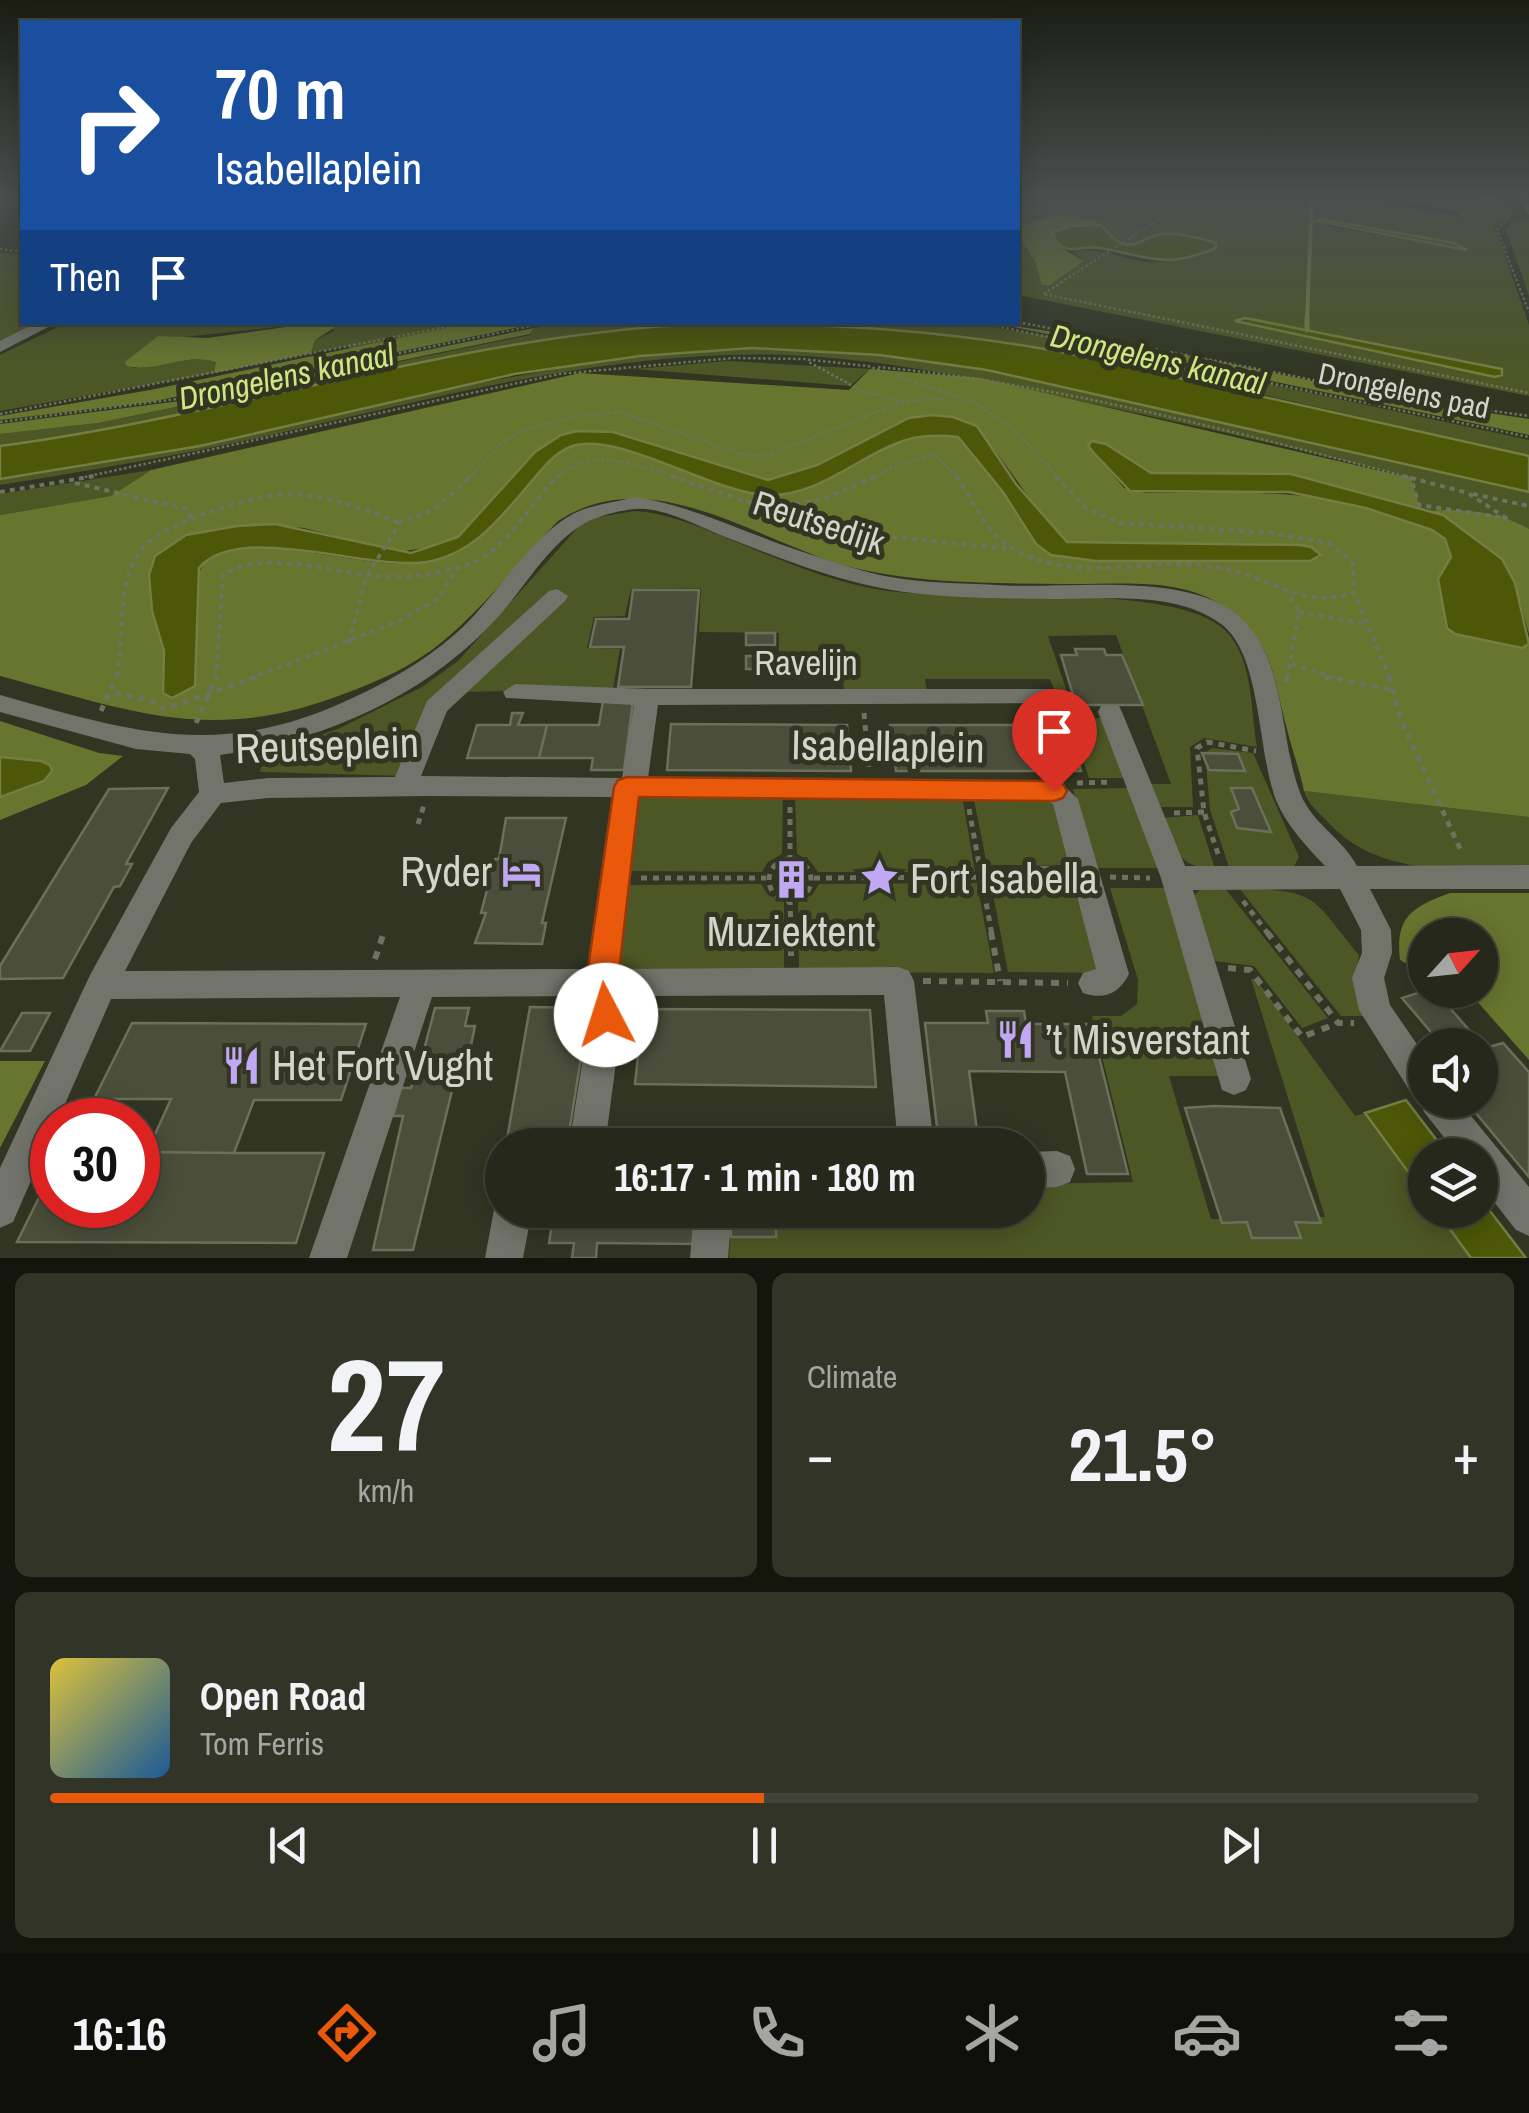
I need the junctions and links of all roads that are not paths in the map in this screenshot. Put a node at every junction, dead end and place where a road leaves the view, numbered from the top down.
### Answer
1 (46, 325) edge
2 (0, 347) edge
3 (557, 596) dead end
4 (515, 692) dead end
5 (647, 697) junction
6 (1056, 697) road end
7 (0, 702) edge
8 (1110, 712) road end
9 (199, 748) junction
10 (404, 787) junction
11 (631, 787) junction
12 (213, 794) junction
13 (1349, 876) junction
14 (1529, 877) edge
15 (1175, 878) junction
16 (607, 982) junction
17 (421, 983) junction
18 (1094, 983) road end
19 (100, 985) junction
20 (1408, 1060) edge
21 (1234, 1079) dead end
22 (1450, 1118) edge
23 (589, 1128) edge
24 (914, 1128) edge
25 (1466, 1138) edge
26 (1498, 1178) edge
27 (0, 1208) edge
28 (1529, 1217) edge
29 (510, 1228) edge
30 (712, 1228) edge
31 (328, 1258) edge
32 (504, 1258) edge
33 (709, 1258) edge

1 - 2 street
3 - 10 street
4 - 5 street, Ravelijn
5 - 6 street, Ravelijn
5 - 11 street
7 - 9 street, Reutsedijk
8 - 15 street
9 - 12 street
9 - 13 street, Reutsedijk
10 - 11 street, Reutseplein
10 - 12 street, Reutseplein
11 - 16 street
11 - 18 street, Isabellaplein
12 - 19 street, Reutseplein
13 - 14 street
13 - 15 street
13 - 20 street, Reutsedijk
15 - 21 street
16 - 17 street
16 - 23 street
16 - 24 street
17 - 19 street
17 - 31 street
19 - 27 street, Reutseplein
22 - 25 street
26 - 28 street
29 - 32 street
30 - 33 street

